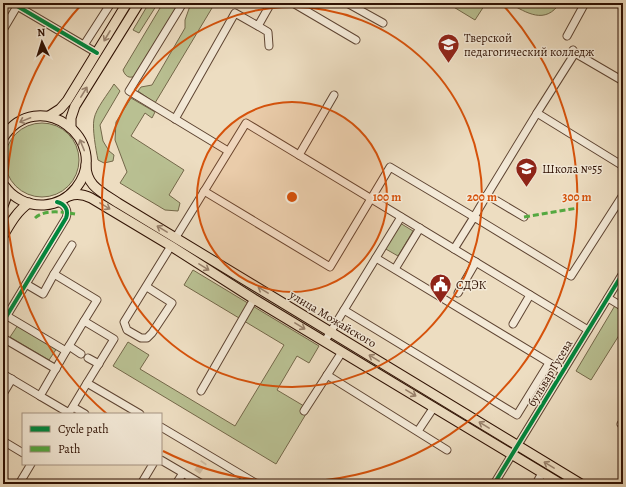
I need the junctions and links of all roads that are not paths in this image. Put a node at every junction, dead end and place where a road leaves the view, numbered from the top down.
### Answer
1 (111, 3) edge
2 (127, 3) edge
3 (139, 3) edge
4 (183, 3) edge
5 (271, 3) edge
6 (293, 3) edge
7 (347, 3) edge
8 (585, 3) edge
9 (16, 4) edge
10 (383, 24) dead end
11 (258, 26) junction
12 (3, 30) edge
13 (567, 36) dead end
14 (356, 40) dead end
15 (84, 45) junction
16 (269, 46) dead end
17 (97, 53) junction
18 (623, 81) edge
19 (334, 95) dead end
20 (537, 113) junction
21 (49, 116) junction
22 (175, 119) junction
23 (71, 128) junction
24 (4, 134) edge
25 (228, 151) junction
26 (299, 155) junction
27 (86, 165) junction
28 (623, 166) edge
29 (4, 186) edge
30 (204, 191) junction
31 (487, 195) junction
32 (623, 195) edge
33 (69, 196) junction
34 (371, 198) junction
35 (57, 202) junction
36 (29, 203) junction
37 (3, 206) edge
38 (401, 217) junction
39 (474, 217) junction
40 (524, 218) dead end
41 (420, 228) junction
42 (3, 236) edge
43 (176, 237) junction
44 (72, 245) dead end
45 (171, 246) junction
46 (454, 249) junction
47 (376, 258) junction
48 (476, 262) junction
49 (395, 270) junction
50 (623, 273) edge
51 (54, 274) junction
52 (26, 284) junction
53 (147, 287) junction
54 (458, 293) dead end
55 (530, 295) junction
56 (608, 298) junction
57 (254, 299) junction
58 (623, 307) edge
59 (344, 310) junction
60 (5, 319) edge
61 (84, 321) junction
62 (513, 324) dead end
63 (588, 330) junction
64 (331, 332) junction
65 (3, 338) edge
66 (325, 341) junction
67 (68, 349) junction
68 (342, 352) junction
69 (81, 354) dead end
70 (88, 358) dead end
71 (549, 362) junction
72 (99, 364) junction
73 (56, 369) junction
74 (563, 371) junction
75 (3, 374) edge
76 (327, 375) junction
77 (12, 379) junction
78 (87, 382) junction
79 (201, 391) dead end
80 (3, 394) edge
81 (40, 396) junction
82 (73, 407) junction
83 (434, 407) junction
84 (127, 411) edge
85 (304, 411) dead end
86 (83, 413) edge
87 (162, 427) edge
88 (418, 431) junction
89 (3, 441) edge
90 (518, 446) junction
91 (447, 450) dead end
92 (22, 452) edge
93 (208, 454) junction
94 (513, 455) junction
95 (162, 461) edge
96 (204, 462) tunnel mouth
97 (30, 465) edge
98 (152, 465) edge
99 (197, 472) tunnel mouth
100 (183, 473) junction
101 (542, 473) junction
102 (193, 479) junction
103 (255, 483) edge
104 (19, 484) edge
105 (141, 484) edge
106 (176, 484) edge
107 (202, 484) edge
108 (494, 484) edge
109 (536, 484) edge
110 (561, 484) edge
111 (581, 484) edge

1 - 15 street
2 -> 17 main road
23 -> 3 main road
4 - 22 street
5 - 11 street
6 - 14 street
7 - 10 street
8 - 13 street
9 - 12 street
9 - 15 street
11 - 16 street
11 - 22 street
15 - 17 street
17 - 21 main road
18 - 20 street
19 - 26 street
20 - 28 street
20 - 31 street
21 - 23 main road
21 -> 24 main road
22 - 25 street
27 -> 23 main road, улица Можайского
25 - 26 street
25 - 30 street
26 - 34 street
27 - 33 main road
43 -> 27 main road, улица Можайского
29 - 36 main road
29 - 37 main road
30 - 34 street
30 - 43 street
31 - 39 street
31 - 40 street
32 - 39 street
33 - 35 main road
33 -> 45 main road, улица Можайского
34 - 38 street
34 - 39 street
35 - 36 main road
35 - 52 street
36 - 42 main road
38 - 41 street
38 - 47 street
39 - 46 street
41 - 46 street
41 - 49 street
64 -> 43 main road, улица Можайского
44 - 51 street
45 - 53 street
45 -> 57 main road, улица Можайского
46 - 48 street
47 - 49 street
47 - 59 street
48 - 54 street
48 - 55 street
49 - 71 street
50 - 56 street, бульвар Гусева
51 - 52 street
51 - 61 street
52 - 60 street
53 - 53 street
55 - 62 street
55 - 63 street
56 - 58 street
56 - 63 street, бульвар Гусева
57 -> 66 main road, улица Можайского
57 - 79 street
59 - 64 street
59 - 71 street
60 - 67 street
61 - 67 street
61 - 72 street
63 - 74 street, бульвар Гусева
64 - 66 street
90 -> 64 main road, улица Можайского
65 - 73 street
66 - 68 main road, улица Можайского
67 - 69 street
67 - 73 street
68 - 76 street
68 -> 83 main road, улица Можайского
70 - 72 street
71 - 74 street
72 - 78 street
73 - 81 street
74 - 90 street, бульвар Гусева
75 - 77 street
76 - 85 street
76 - 88 street
77 - 80 street
77 - 81 street
78 - 82 street
78 - 84 street
81 - 82 street
82 - 86 street
83 - 88 street
83 - 94 main road, улица Можайского
87 - 93 street
88 - 91 street
89 - 92 street
90 - 94 street, бульвар Гусева
111 -> 90 main road, улица Можайского
93 - 96 street
93 - 103 street
94 - 101 main road, улица Можайского
94 - 108 street, бульвар Гусева
95 - 100 street
97 - 104 street
98 - 105 street
99 - 102 street
100 - 102 street
100 - 106 street
101 - 109 street
101 - 110 main road, улица Можайского
102 - 107 street

